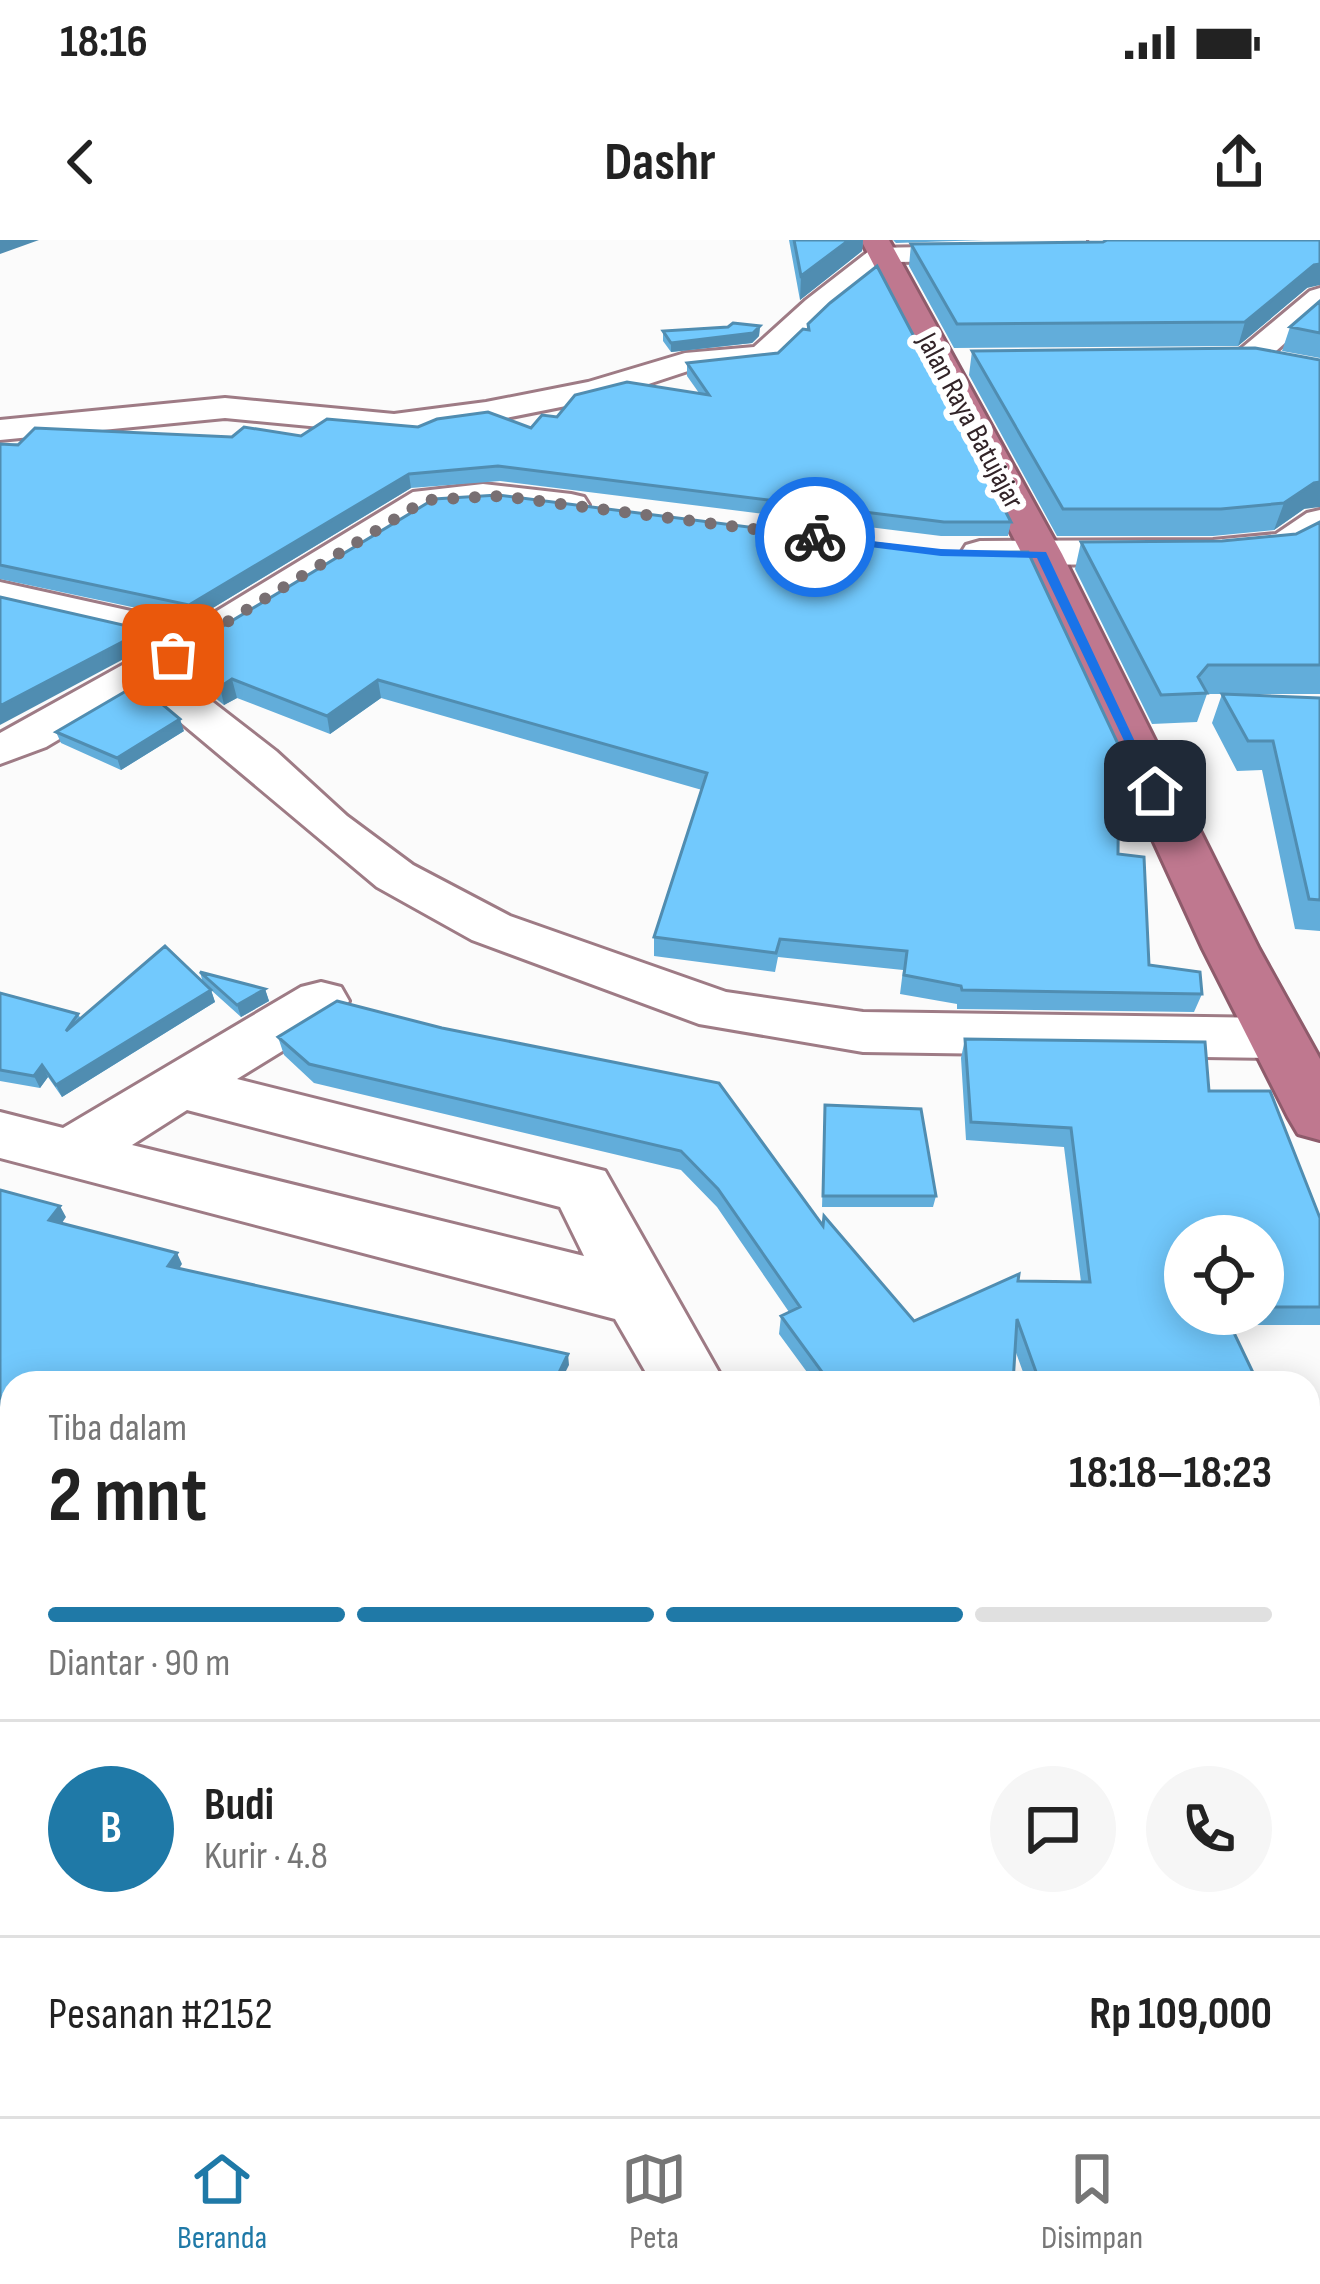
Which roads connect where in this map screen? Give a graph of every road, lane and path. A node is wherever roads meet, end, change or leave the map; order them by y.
1 (1102, 240) edge
2 (879, 247) edge
3 (1320, 297) edge
4 (937, 362) junction
5 (985, 362) edge
6 (1290, 363) edge
7 (0, 430) edge
8 (616, 511) edge
9 (1320, 521) edge
10 (941, 553) edge
11 (1042, 554) junction
12 (0, 593) edge
13 (201, 639) junction
14 (145, 671) junction
15 (0, 750) edge
16 (321, 1001) dead end
17 (1278, 1038) junction
18 (177, 1085) junction
19 (1320, 1118) edge
20 (0, 1135) edge
21 (72, 1153) junction
22 (638, 1297) junction
23 (683, 1371) edge

1 - 2 street
2 - 4 highway, Jalan Raya Batujajar
2 - 7 street
3 - 6 street
4 - 5 street
4 - 11 highway, Jalan Raya Batujajar
8 - 13 street
9 - 11 street
10 - 11 street
11 - 17 highway, Jalan Raya Batujajar
12 - 13 street
13 - 14 street
14 - 15 street
14 - 17 street
16 - 18 street
17 - 19 highway, Jalan Raya Batujajar
18 - 21 street
18 - 22 street
20 - 21 street
21 - 22 street
22 - 23 street

